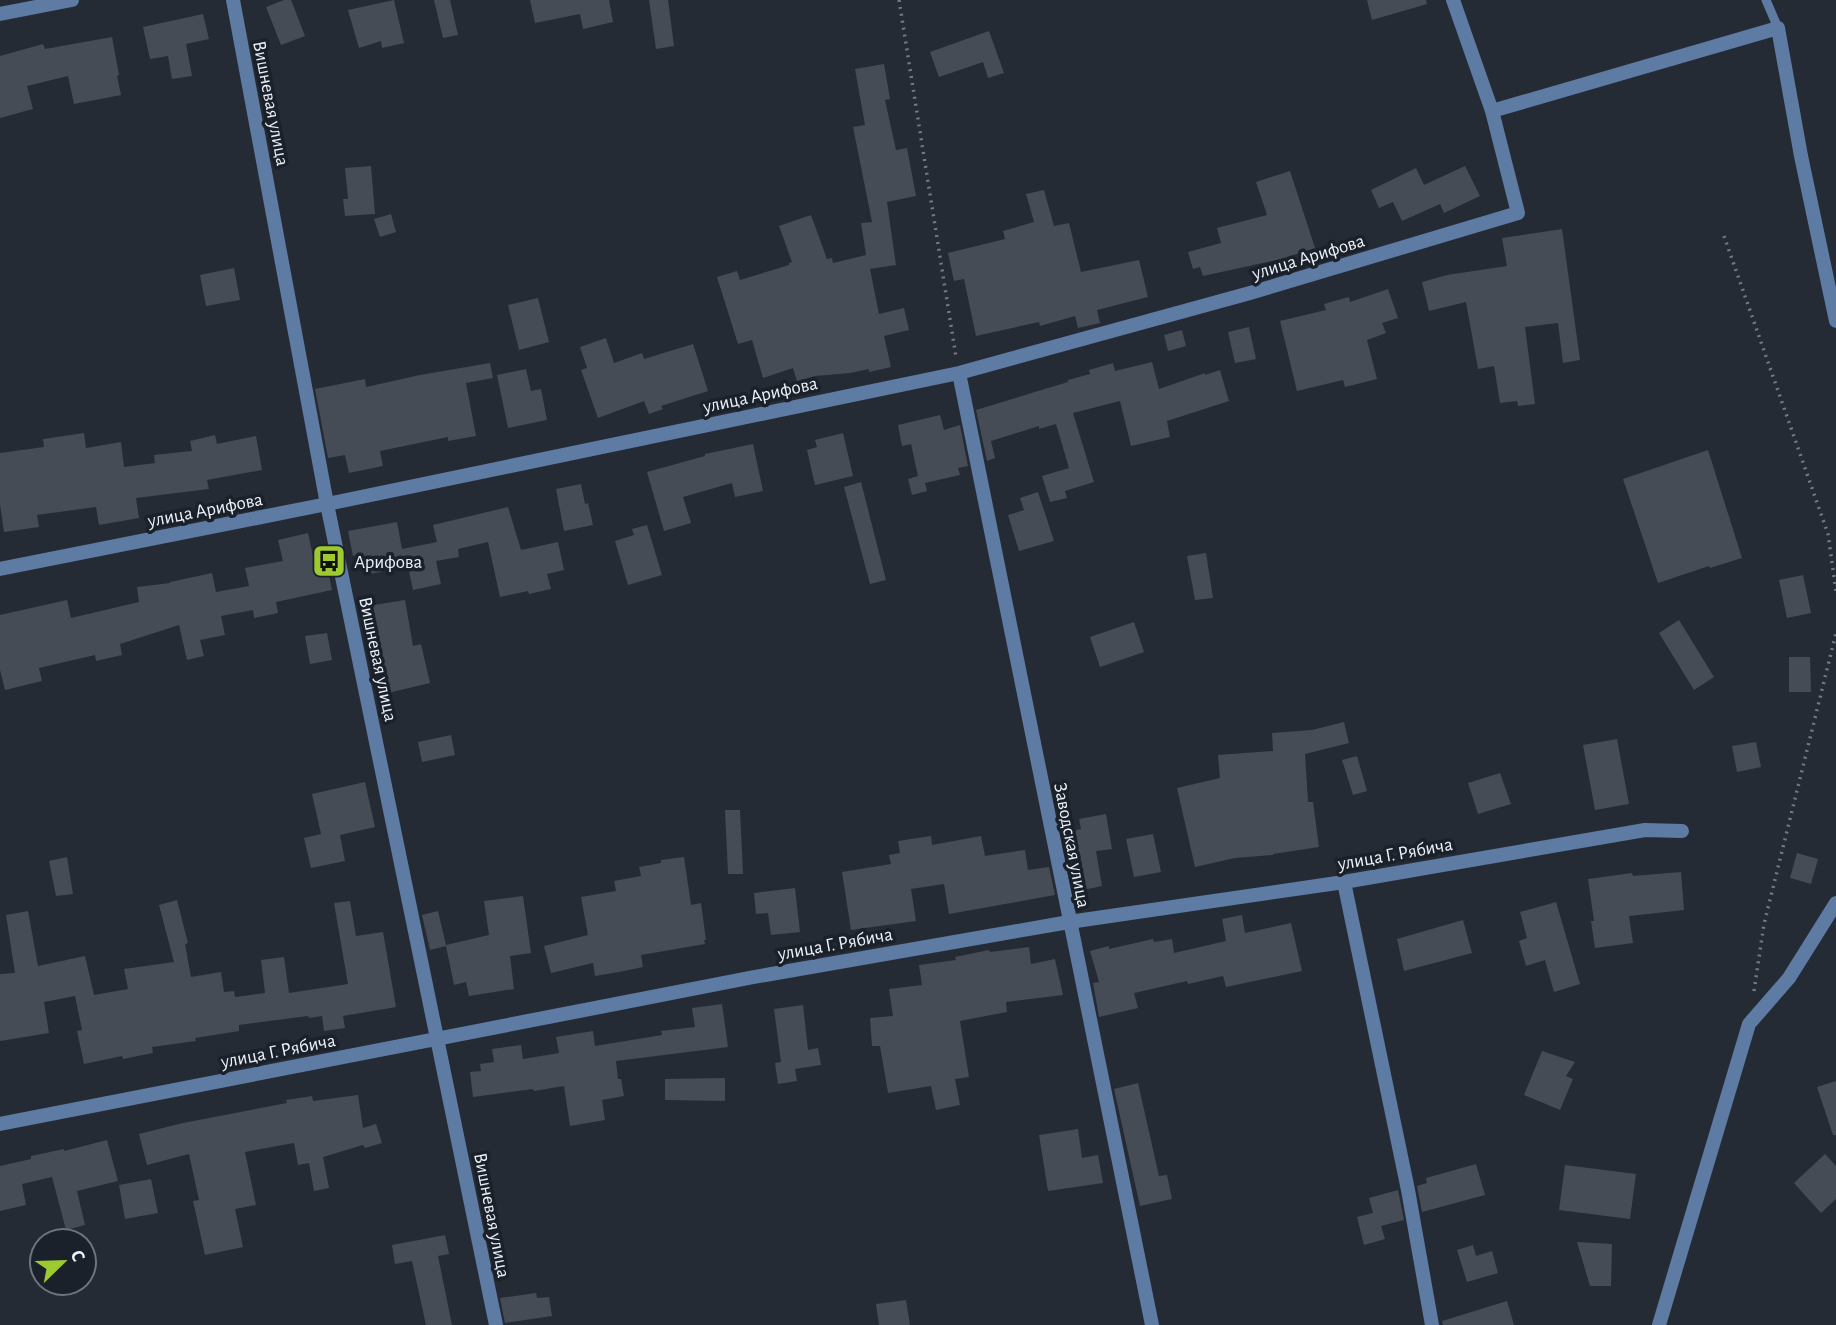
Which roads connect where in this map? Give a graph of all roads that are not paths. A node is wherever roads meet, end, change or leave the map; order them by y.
1 (72, 0) edge
2 (233, 0) edge
3 (1453, 0) edge
4 (1766, 0) edge
5 (0, 14) edge
6 (1778, 28) junction
7 (1492, 111) junction
8 (1836, 321) edge
9 (959, 373) junction
10 (327, 504) junction
11 (0, 569) edge
12 (1682, 831) dead end
13 (1344, 882) junction
14 (1836, 903) edge
15 (1069, 922) junction
16 (438, 1039) junction
17 (0, 1124) edge
18 (496, 1325) edge
19 (1152, 1325) edge
20 (1432, 1325) edge
21 (1658, 1325) edge

1 - 5 street
2 - 10 street, Вишневая улица
3 - 7 street
4 - 6 lane
6 - 7 street
6 - 8 street
7 - 9 street, улица Арифова
9 - 10 street, улица Арифова
9 - 15 street, Заводская улица
10 - 11 street, улица Арифова
10 - 16 street, Вишневая улица
12 - 13 street, улица Г. Рябича
13 - 15 street, улица Г. Рябича
13 - 20 street
14 - 21 street
15 - 16 street, улица Г. Рябича
15 - 19 street, Заводская улица
16 - 17 street, улица Г. Рябича
16 - 18 street, Вишневая улица

